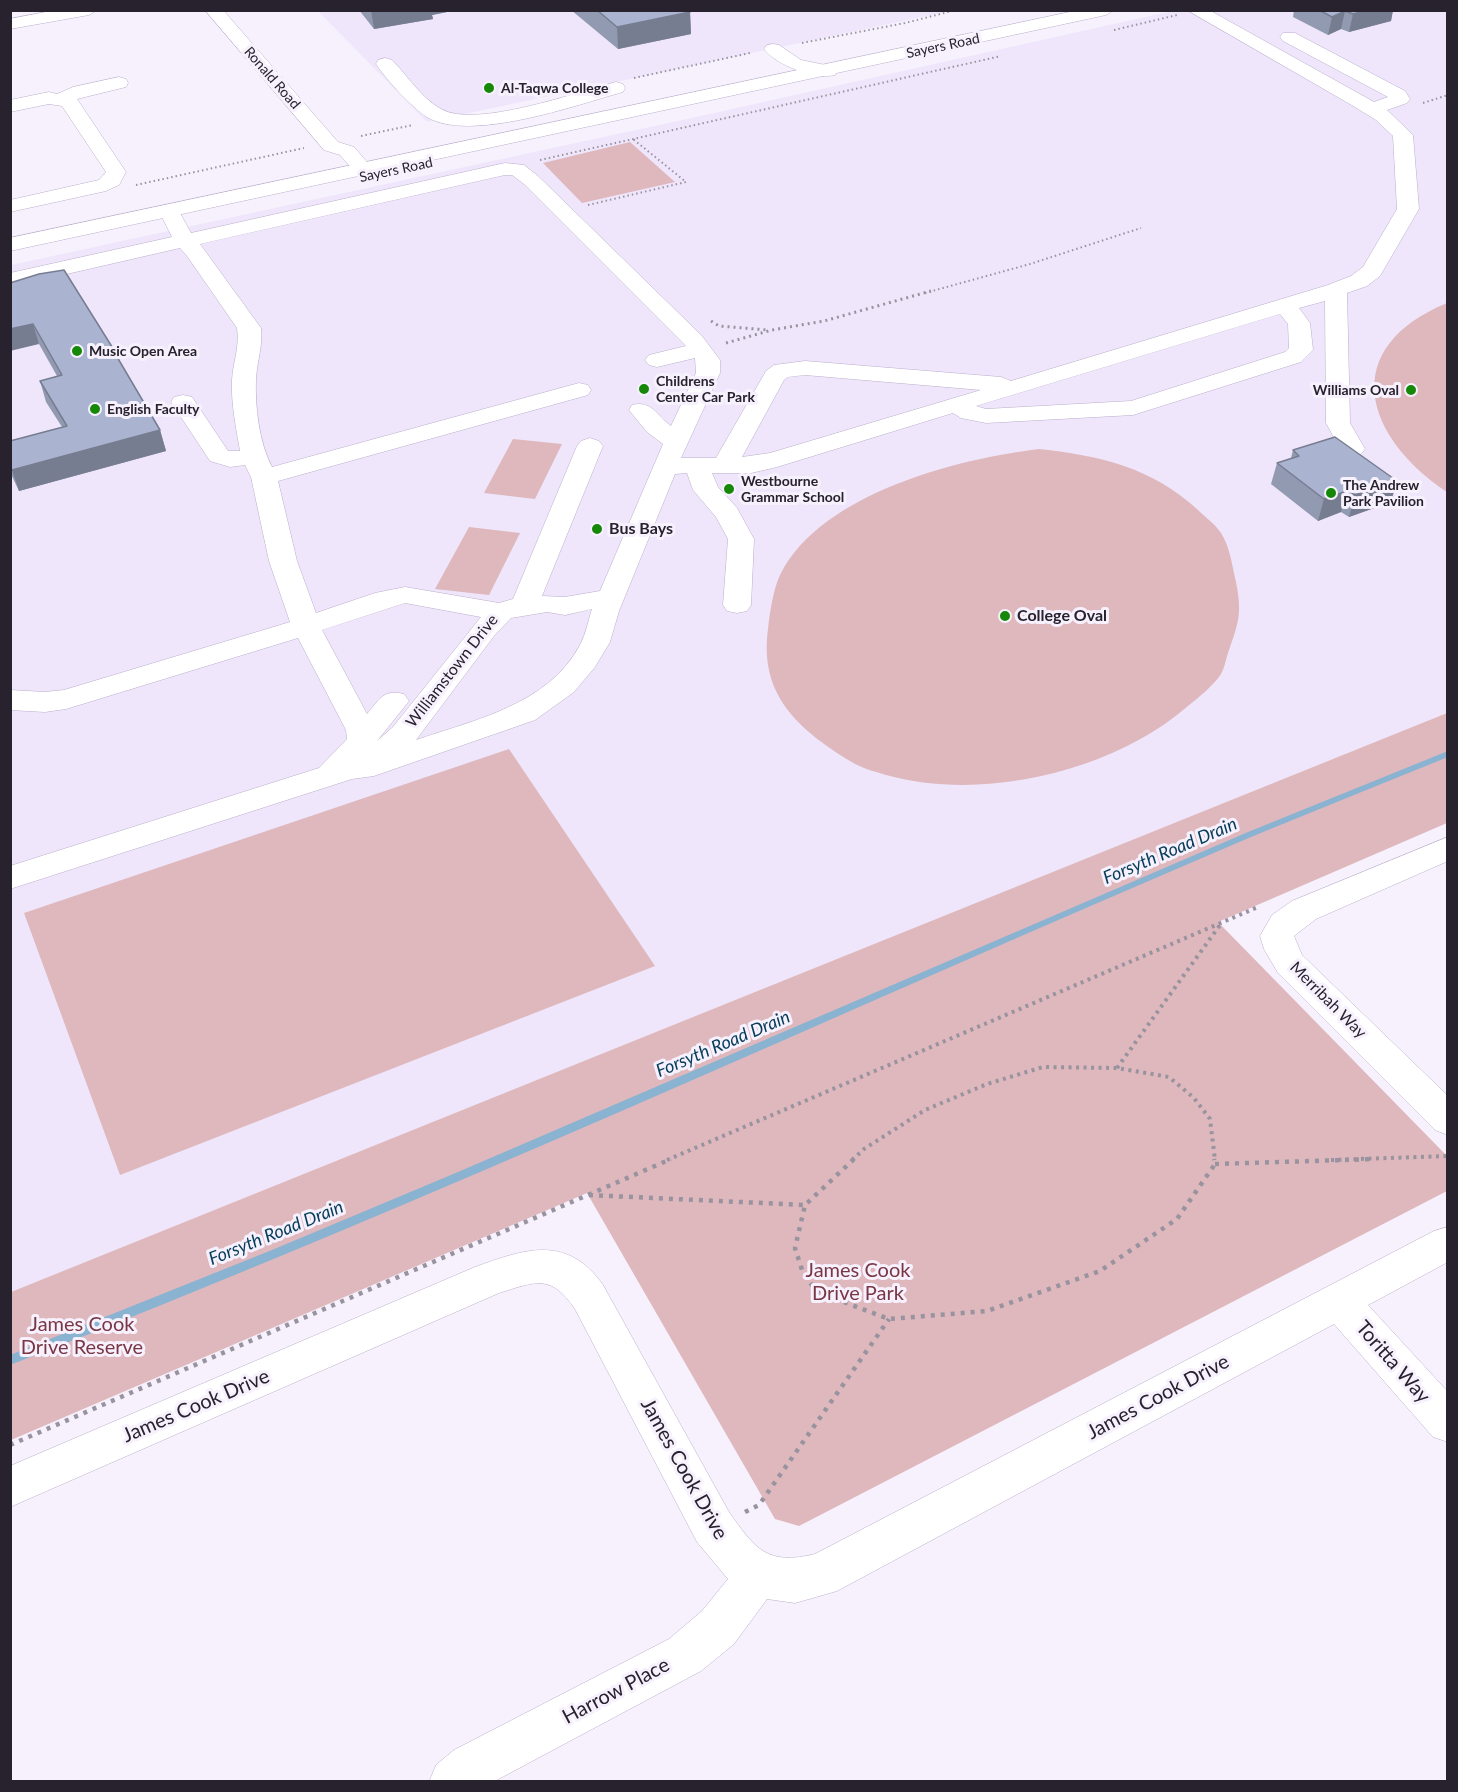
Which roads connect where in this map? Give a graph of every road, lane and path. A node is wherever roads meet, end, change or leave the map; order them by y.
1 (89, 10) edge
2 (213, 10) edge
3 (956, 10) edge
4 (1106, 10) edge
5 (1190, 12) edge
6 (10, 24) edge
7 (1111, 31) dead end
8 (1236, 33) junction
9 (1006, 55) dead end
10 (385, 64) dead end
11 (785, 65) junction
12 (119, 83) dead end
13 (621, 84) joint
14 (1448, 95) edge
15 (62, 99) junction
16 (570, 100) junction
17 (1416, 105) dead end
18 (10, 106) edge
19 (1373, 109) junction
20 (445, 117) junction
21 (599, 122) junction
22 (633, 139) junction
23 (330, 144) junction
24 (517, 169) junction
25 (356, 175) junction
26 (126, 187) dead end
27 (10, 206) edge
28 (594, 213) dead end
29 (173, 217) junction
30 (1142, 228) dead end
31 (184, 240) junction
32 (10, 246) edge
33 (10, 252) edge
34 (10, 280) edge
35 (1336, 290) junction
36 (1286, 306) junction
37 (710, 320) dead end
38 (772, 330) junction
39 (700, 350) junction
40 (657, 360) dead end
41 (1021, 385) junction
42 (579, 390) dead end
43 (183, 402) dead end
44 (956, 405) junction
45 (641, 410) dead end
46 (590, 446) dead end
47 (1352, 449) edge
48 (671, 454) junction
49 (696, 465) junction
50 (725, 465) junction
51 (259, 467) junction
52 (737, 605) dead end
53 (512, 609) junction
54 (606, 610) junction
55 (306, 626) junction
56 (10, 700) edge
57 (394, 700) dead end
58 (362, 736) junction
59 (336, 774) junction
60 (1448, 848) edge
61 (10, 878) edge
62 (1267, 904) dead end
63 (1221, 923) junction
64 (1117, 1068) junction
65 (1448, 1120) edge
66 (1448, 1156) edge
67 (1215, 1164) junction
68 (585, 1195) junction
69 (805, 1205) junction
70 (1448, 1243) edge
71 (1339, 1301) junction
72 (889, 1319) junction
73 (1448, 1423) edge
74 (10, 1445) edge
75 (10, 1487) edge
76 (713, 1527) junction
77 (757, 1574) junction
78 (453, 1782) edge

1 - 6 street
2 - 23 street, Ronald Road
3 - 11 path
4 - 11 street, Sayers Road
5 - 7 path
5 - 8 street
8 - 19 street
8 - 19 street
9 - 22 path
10 - 20 street
11 - 13 path
11 - 21 street, Sayers Road
12 - 15 street
13 - 16 street
14 - 17 path
15 - 18 street
15 - 27 street
16 - 20 street
16 - 21 street
19 - 35 street
20 - 23 path
21 - 25 street, Sayers Road
22 - 24 path
22 - 28 path
23 - 25 street, Ronald Road
23 - 26 path
24 - 31 street
24 - 39 street
25 - 29 street, Sayers Road
25 - 32 street, Sayers Road
29 - 31 street
29 - 32 street
29 - 33 street, Sayers Road
30 - 38 path
31 - 34 street
31 - 51 street
35 - 36 street
35 - 47 street
36 - 41 street
36 - 44 street
37 - 38 path
38 - 39 path
39 - 40 street
39 - 48 street
41 - 44 street
41 - 50 street
42 - 51 street
43 - 51 street
44 - 50 street
45 - 48 street
46 - 53 street
48 - 49 street
48 - 54 street
49 - 50 street
49 - 52 street
51 - 55 street
53 - 54 street
53 - 55 street, Williamstown Drive
53 - 59 street, Williamstown Drive
54 - 59 street
55 - 56 street, Williamstown Drive
55 - 58 street
57 - 58 street
58 - 59 street
59 - 61 street, Williamstown Drive
60 - 65 street, Merribah Way
62 - 63 path
63 - 64 path
63 - 68 path
64 - 67 path
64 - 69 path
66 - 67 path
67 - 72 path
68 - 69 path
68 - 74 path
69 - 72 path
70 - 71 street, James Cook Drive
71 - 73 street, Toritta Way
71 - 77 street, James Cook Drive
72 - 76 path
75 - 76 street, James Cook Drive
76 - 77 street, James Cook Drive
77 - 78 street, Harrow Place

